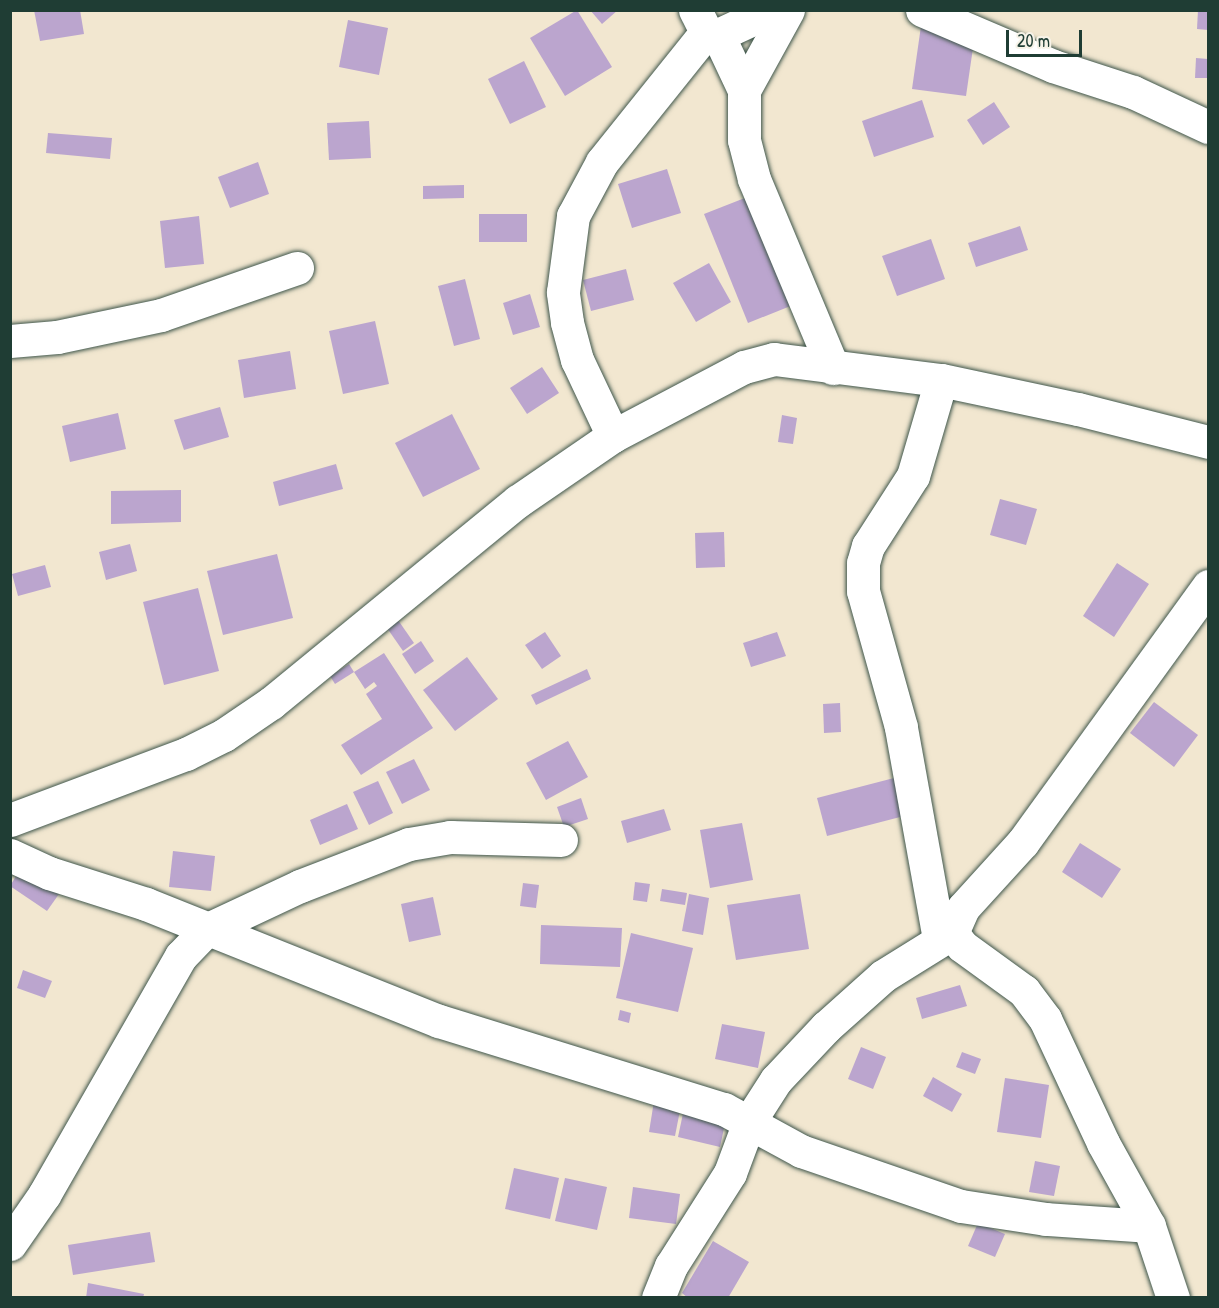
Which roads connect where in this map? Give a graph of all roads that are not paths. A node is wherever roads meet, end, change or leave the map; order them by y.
1 (772, 10) edge
2 (788, 10) edge
3 (922, 10) edge
4 (706, 26) edge
5 (744, 90) junction
6 (1209, 127) edge
7 (297, 268) dead end
8 (10, 340) edge
9 (833, 368) junction
10 (941, 380) junction
11 (614, 436) junction
12 (1209, 442) edge
13 (1209, 586) edge
14 (10, 820) edge
15 (561, 840) dead end
16 (10, 855) edge
17 (206, 930) junction
18 (946, 936) junction
19 (749, 1122) junction
20 (1149, 1226) junction
21 (10, 1244) edge
22 (658, 1298) edge
23 (1173, 1298) edge

1 - 4 street
2 - 5 street
3 - 6 street
4 - 5 street
4 - 11 street
5 - 9 street
7 - 8 street
9 - 10 street
9 - 11 street
10 - 12 street
10 - 18 street
11 - 14 street
13 - 18 street
15 - 17 street
16 - 17 street
17 - 19 street
17 - 21 street
18 - 19 street
18 - 20 street
19 - 20 street
19 - 22 street
20 - 23 street

